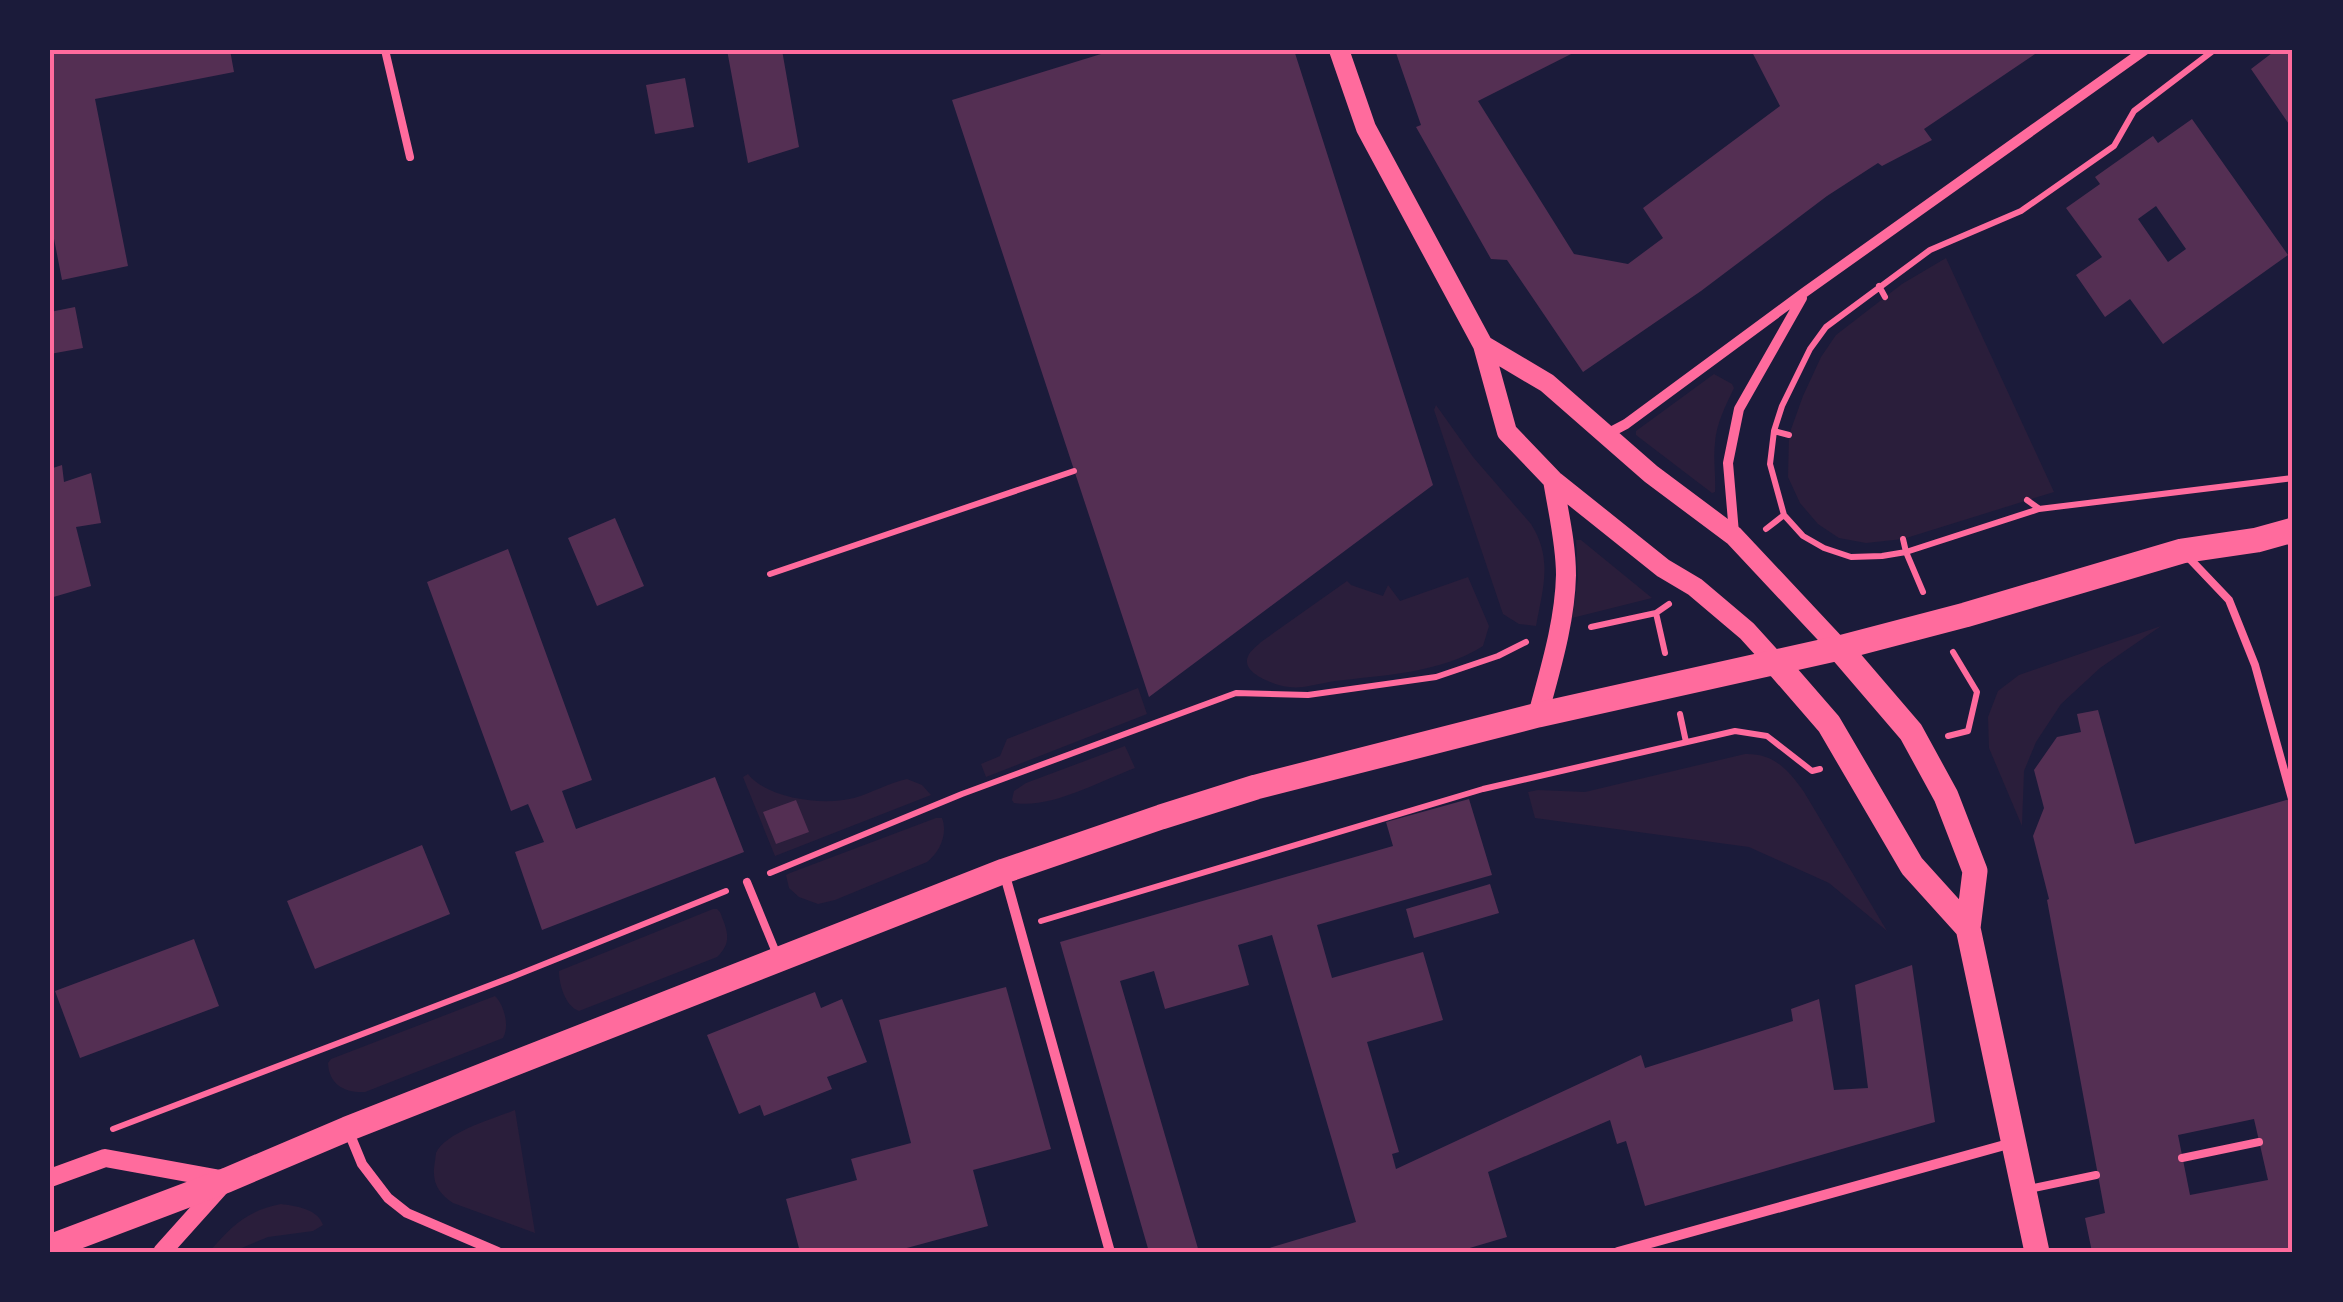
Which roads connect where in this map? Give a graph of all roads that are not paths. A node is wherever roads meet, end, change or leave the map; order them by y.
1 (386, 50) edge
2 (1338, 50) edge
3 (2145, 50) edge
4 (410, 157) dead end
5 (1805, 292) junction
6 (1483, 345) junction
7 (1606, 435) junction
8 (1554, 480) junction
9 (2293, 530) edge
10 (1734, 536) junction
11 (2182, 551) junction
12 (1839, 648) junction
13 (1776, 663) junction
14 (1538, 716) junction
15 (2292, 798) edge
16 (1004, 871) junction
17 (747, 882) road end
18 (1968, 928) junction
19 (779, 960) junction
20 (347, 1129) junction
21 (2015, 1142) junction
22 (2258, 1142) dead end
23 (2182, 1158) dead end
24 (2096, 1175) dead end
25 (50, 1178) edge
26 (227, 1180) junction
27 (2024, 1190) junction
28 (50, 1247) edge
29 (162, 1252) edge
30 (498, 1252) edge
31 (1110, 1252) edge
32 (1618, 1252) edge
33 (2037, 1252) edge

1 - 4 lane
2 - 6 main road
3 - 5 street
5 - 7 street
5 - 10 street
6 - 7 main road
6 - 8 main road
7 - 10 main road
8 - 13 main road
8 - 14 main road
9 - 11 main road
10 - 12 main road
11 - 12 main road
11 - 15 lane
12 - 13 main road
12 - 18 main road
13 - 14 main road
13 - 18 main road
14 - 16 main road
16 - 19 main road
16 - 31 street
17 - 19 lane
18 - 21 main road
19 - 20 main road
20 - 26 main road
20 - 30 street
21 - 27 main road
21 - 32 street
22 - 23 lane
24 - 27 lane
25 - 26 street
26 - 28 main road
26 - 29 street
27 - 33 main road

